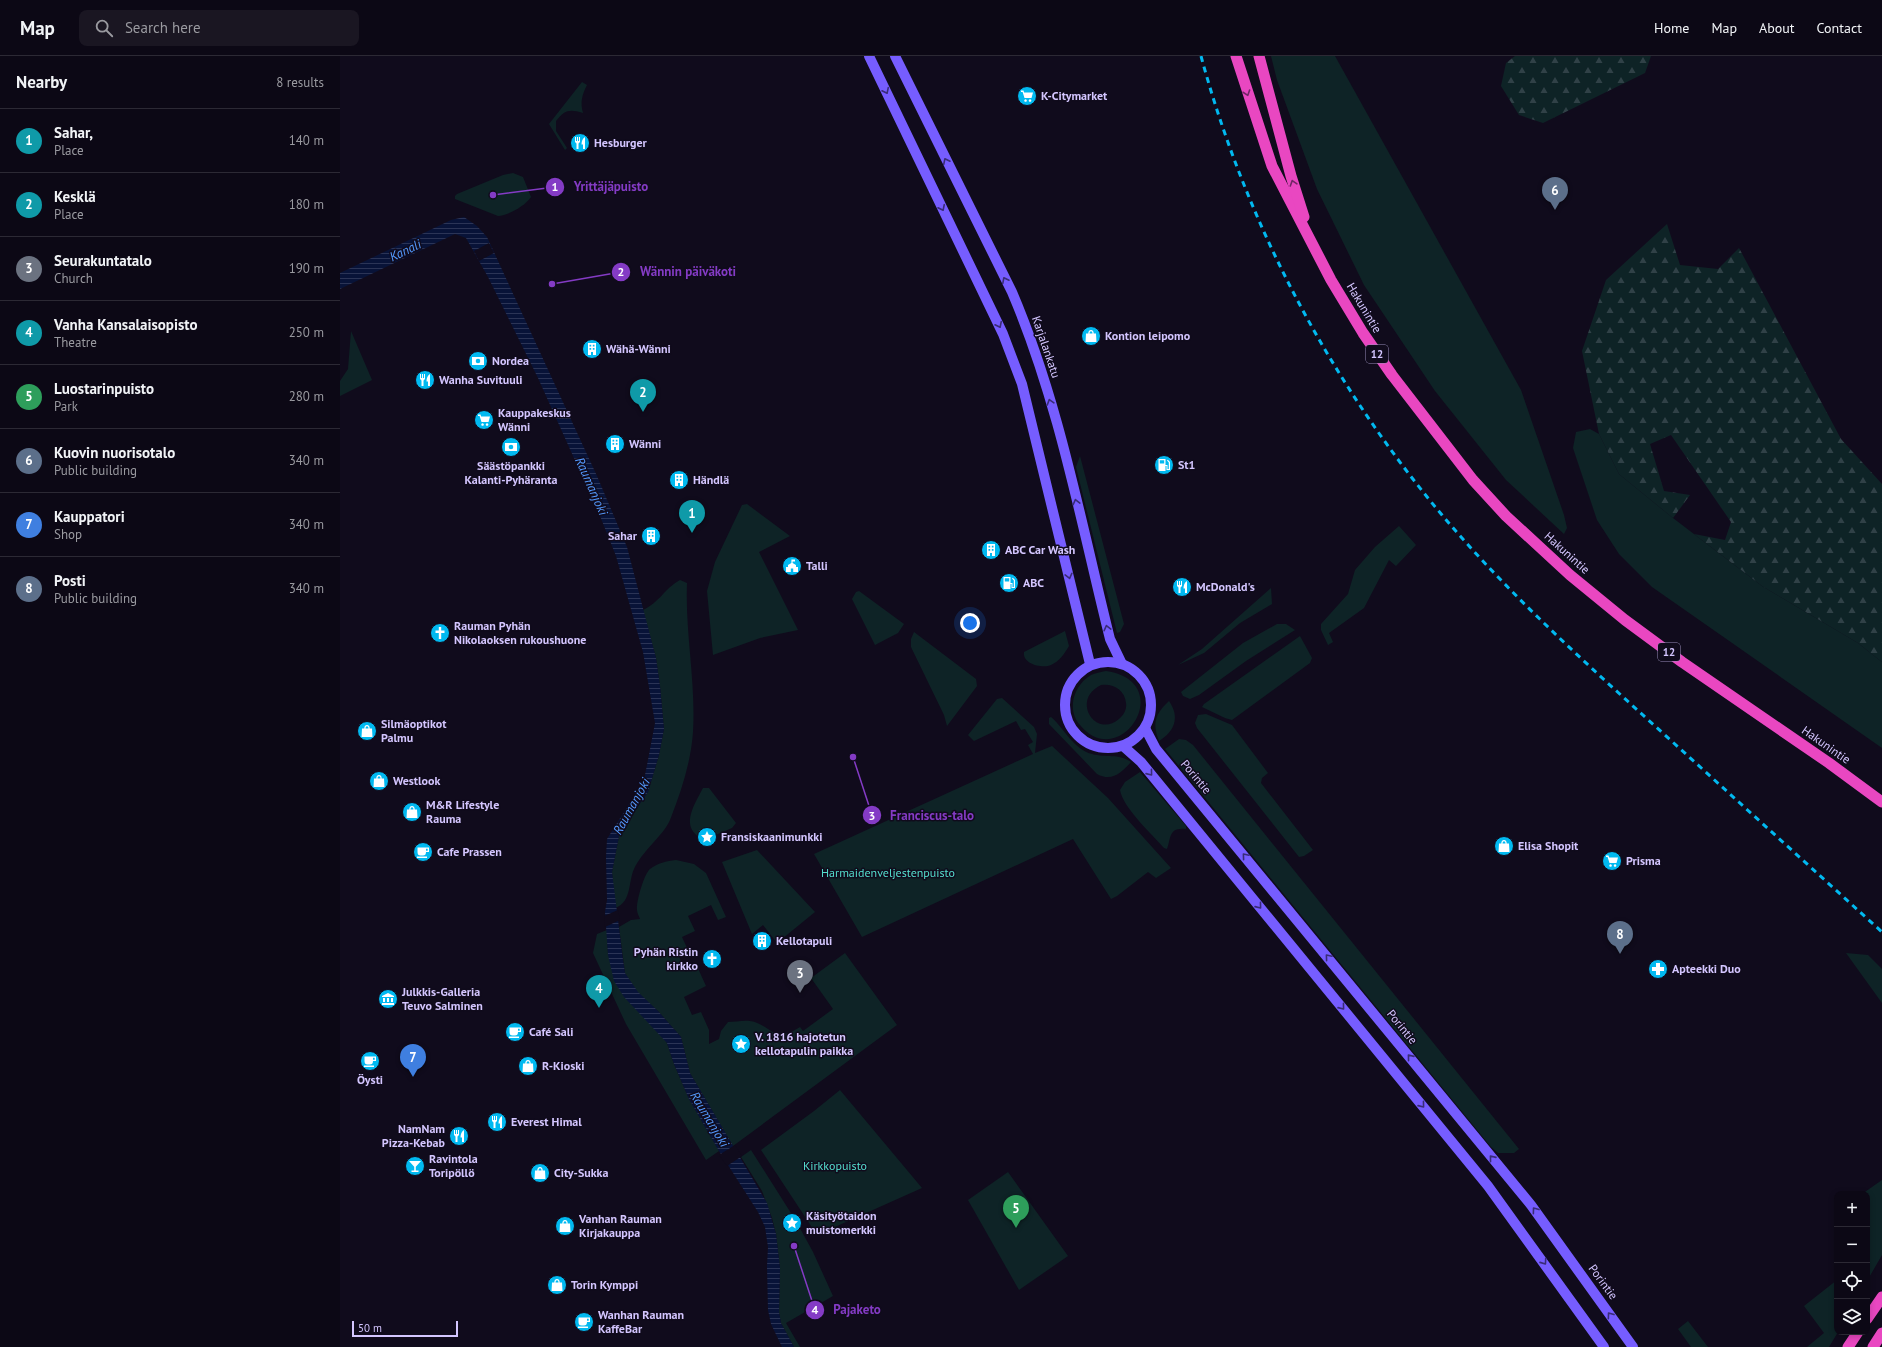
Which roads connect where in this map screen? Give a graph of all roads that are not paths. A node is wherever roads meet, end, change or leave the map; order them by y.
1 (869, 56) edge
2 (895, 56) edge
3 (1236, 56) edge
4 (1258, 56) edge
5 (1313, 246) junction
6 (1090, 664) junction
7 (1122, 664) junction
8 (1145, 728) junction
9 (1123, 746) junction
10 (1882, 802) edge
11 (1882, 1297) edge
12 (1870, 1315) edge
13 (1882, 1333) edge
14 (1856, 1335) edge
15 (1604, 1347) edge
16 (1633, 1347) edge
17 (1848, 1347) edge
18 (1872, 1347) edge

1 -> 6 main road
7 -> 2 main road, Karjalankatu
3 -> 5 highway, Hakunintie / 12
5 -> 4 highway, Hakunintie / 12
5 - 10 highway, Hakunintie / 12
6 - 7 main road
6 - 9 main road
7 - 8 main road
8 - 9 main road
16 -> 8 main road, Porintie
9 -> 15 main road
11 - 12 highway
13 - 18 highway
14 - 17 highway

